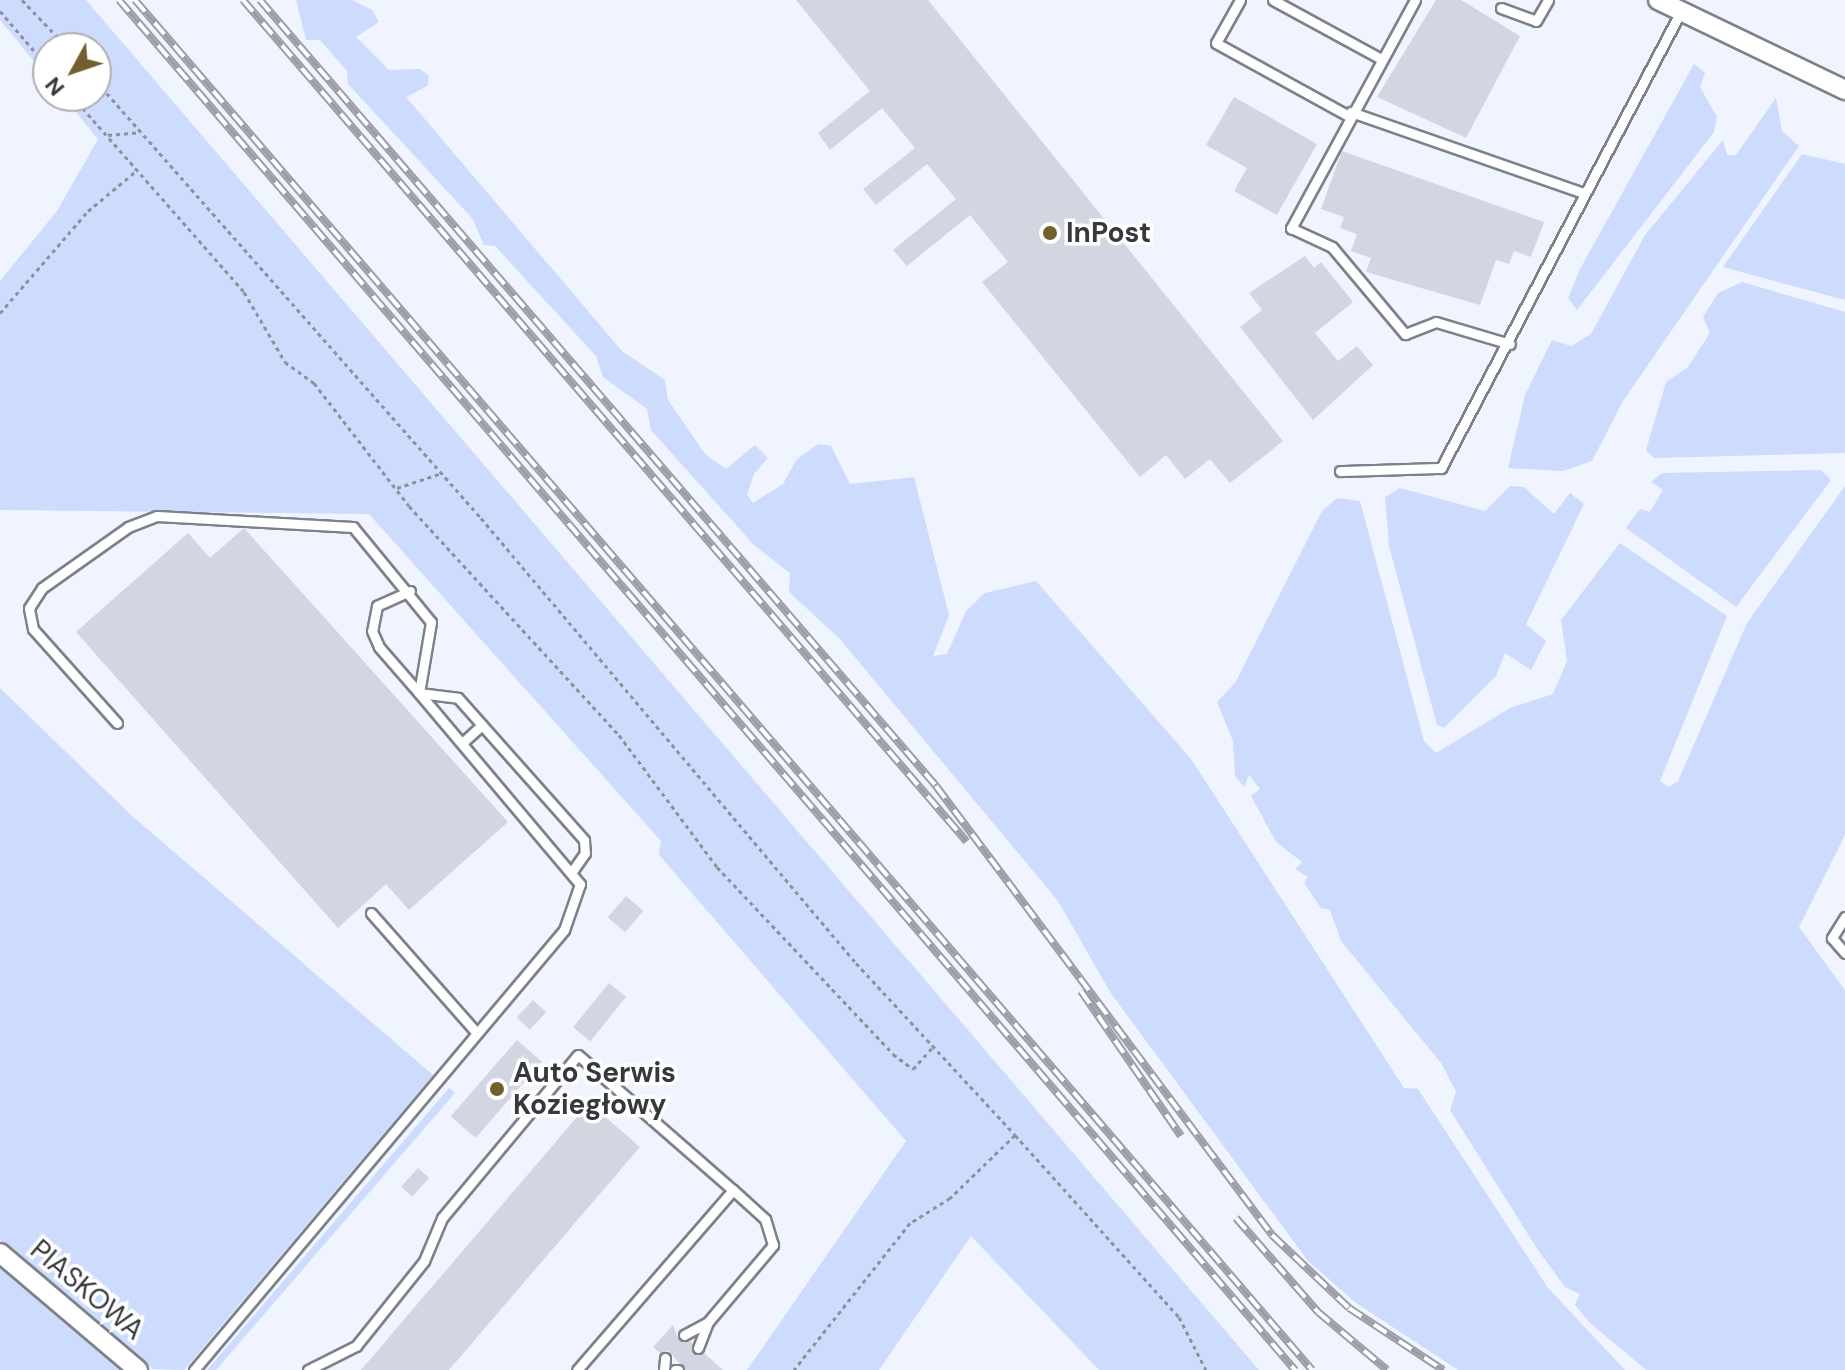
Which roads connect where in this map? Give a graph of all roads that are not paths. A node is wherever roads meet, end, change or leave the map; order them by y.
1 (1240, 0) edge
2 (1273, 0) edge
3 (1415, 0) edge
4 (1548, 0) edge
5 (1658, 0) edge
6 (1501, 8) dead end
7 (1681, 11) junction
8 (1381, 59) junction
9 (1845, 90) edge
10 (1350, 114) junction
11 (1584, 193) junction
12 (1510, 344) junction
13 (1340, 471) dead end
14 (410, 591) junction
15 (419, 693) junction
16 (117, 723) dead end
17 (482, 725) junction
18 (462, 743) junction
19 (573, 870) junction
20 (371, 913) dead end
21 (1845, 917) edge
22 (1845, 953) edge
23 (476, 1032) junction
24 (733, 1190) junction
25 (0, 1253) edge
26 (708, 1322) junction
27 (684, 1335) dead end
28 (698, 1348) dead end
29 (665, 1358) dead end
30 (138, 1370) edge
31 (194, 1370) edge
32 (308, 1370) edge
33 (577, 1370) edge
34 (664, 1370) edge

1 - 10 lane
2 - 8 lane
3 - 8 lane
4 - 6 lane
5 - 7 street
7 - 9 street
7 - 11 lane
8 - 10 lane
10 - 11 lane
10 - 12 lane
11 - 12 lane
12 - 13 lane
14 - 15 lane
14 - 15 lane
14 - 16 lane
15 - 17 lane
15 - 18 lane
17 - 18 lane
17 - 19 lane
18 - 19 lane
19 - 23 lane
20 - 23 lane
21 - 22 lane
23 - 31 lane
24 - 26 lane
24 - 32 lane
24 - 33 lane
25 - 30 street, PIASKOWA
26 - 27 lane
26 - 28 lane
29 - 34 lane

